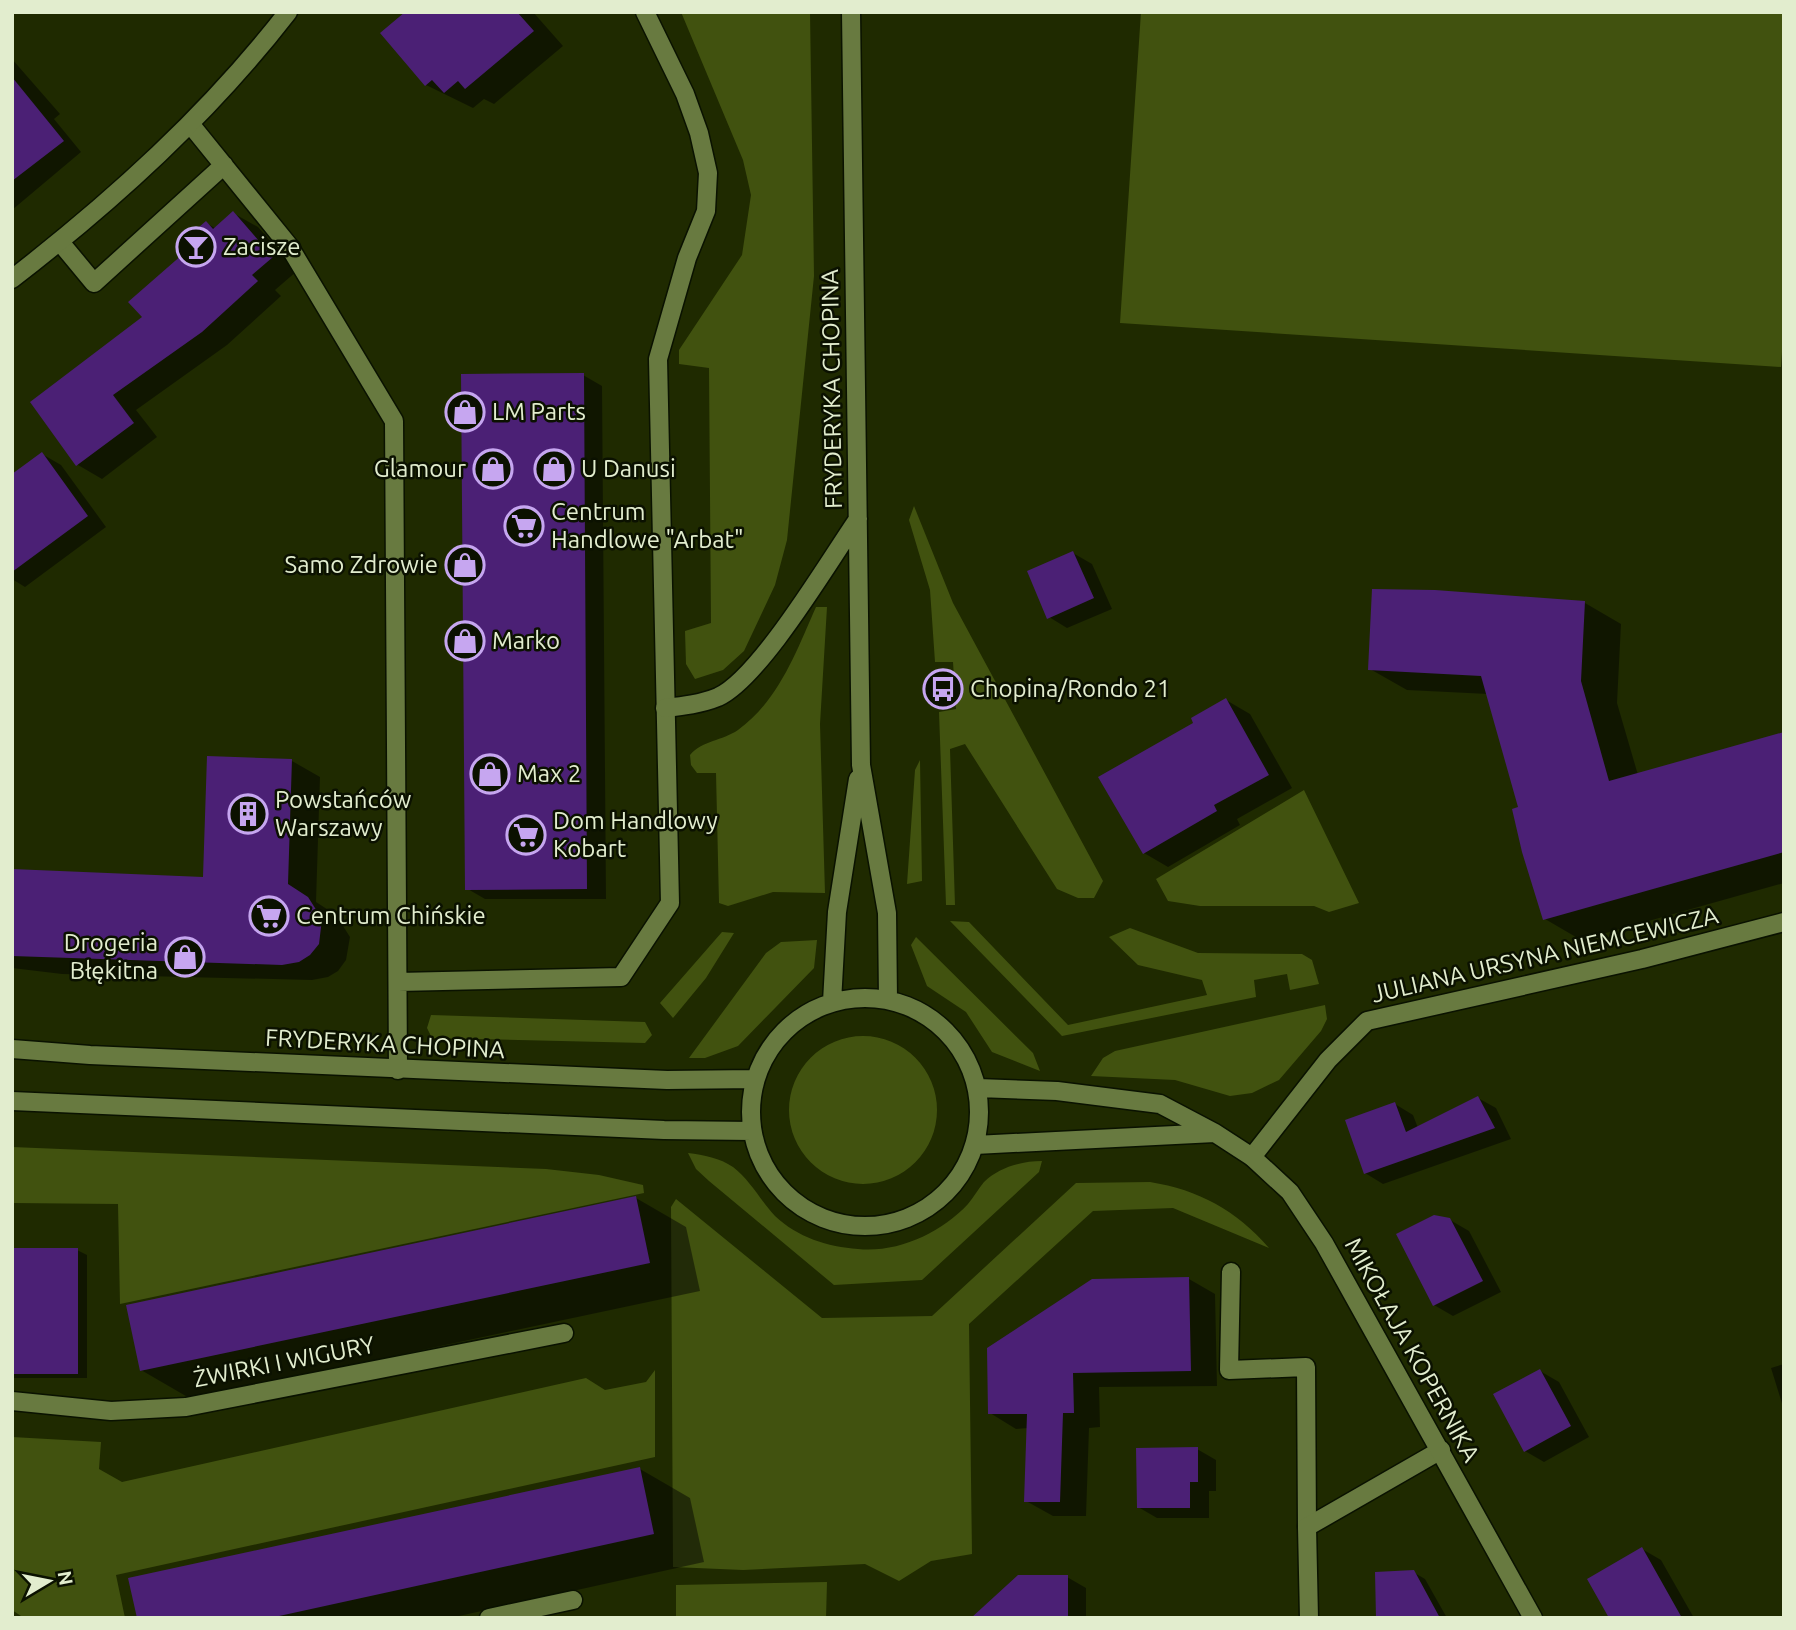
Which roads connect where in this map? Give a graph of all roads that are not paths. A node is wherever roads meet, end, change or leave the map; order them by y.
1 (288, 12) edge
2 (645, 12) edge
3 (851, 12) edge
4 (191, 125) junction
5 (223, 165) junction
6 (60, 242) junction
7 (12, 279) edge
8 (858, 519) junction
9 (665, 708) junction
10 (861, 765) junction
11 (1784, 922) edge
12 (398, 982) junction
13 (888, 999) junction
14 (832, 1002) junction
15 (12, 1049) edge
16 (398, 1070) junction
17 (755, 1079) junction
18 (978, 1088) junction
19 (12, 1101) edge
20 (752, 1131) junction
21 (1215, 1133) junction
22 (975, 1145) junction
23 (1252, 1157) junction
24 (1231, 1272) dead end
25 (564, 1333) dead end
26 (12, 1401) edge
27 (1441, 1450) junction
28 (1307, 1527) junction
29 (573, 1600) dead end
30 (489, 1618) edge
31 (1309, 1618) edge
32 (1532, 1618) edge

1 - 4 main road
2 - 9 main road
3 - 8 main road, FRYDERYKA CHOPINA
4 - 5 main road
4 - 6 main road
5 - 6 main road
5 - 12 main road
6 - 7 main road
8 - 9 main road
8 - 10 main road, FRYDERYKA CHOPINA
9 - 12 main road
10 - 13 main road, FRYDERYKA CHOPINA
10 - 14 main road, FRYDERYKA CHOPINA
11 - 23 main road, JULIANA URSYNA NIEMCEWICZA
12 - 16 main road
13 - 14 main road
13 - 18 main road
14 - 17 main road
15 - 16 main road, FRYDERYKA CHOPINA
16 - 17 main road, FRYDERYKA CHOPINA
17 - 20 main road
18 - 21 main road, MIKOŁAJA KOPERNIKA
18 - 22 main road
19 - 20 main road
20 - 22 main road
21 - 22 main road
21 - 23 main road, MIKOŁAJA KOPERNIKA
23 - 27 main road, MIKOŁAJA KOPERNIKA
24 - 28 main road
25 - 26 main road, ŻWIRKI I WIGURY
27 - 28 main road
27 - 32 main road, MIKOŁAJA KOPERNIKA
28 - 31 main road
29 - 30 main road

